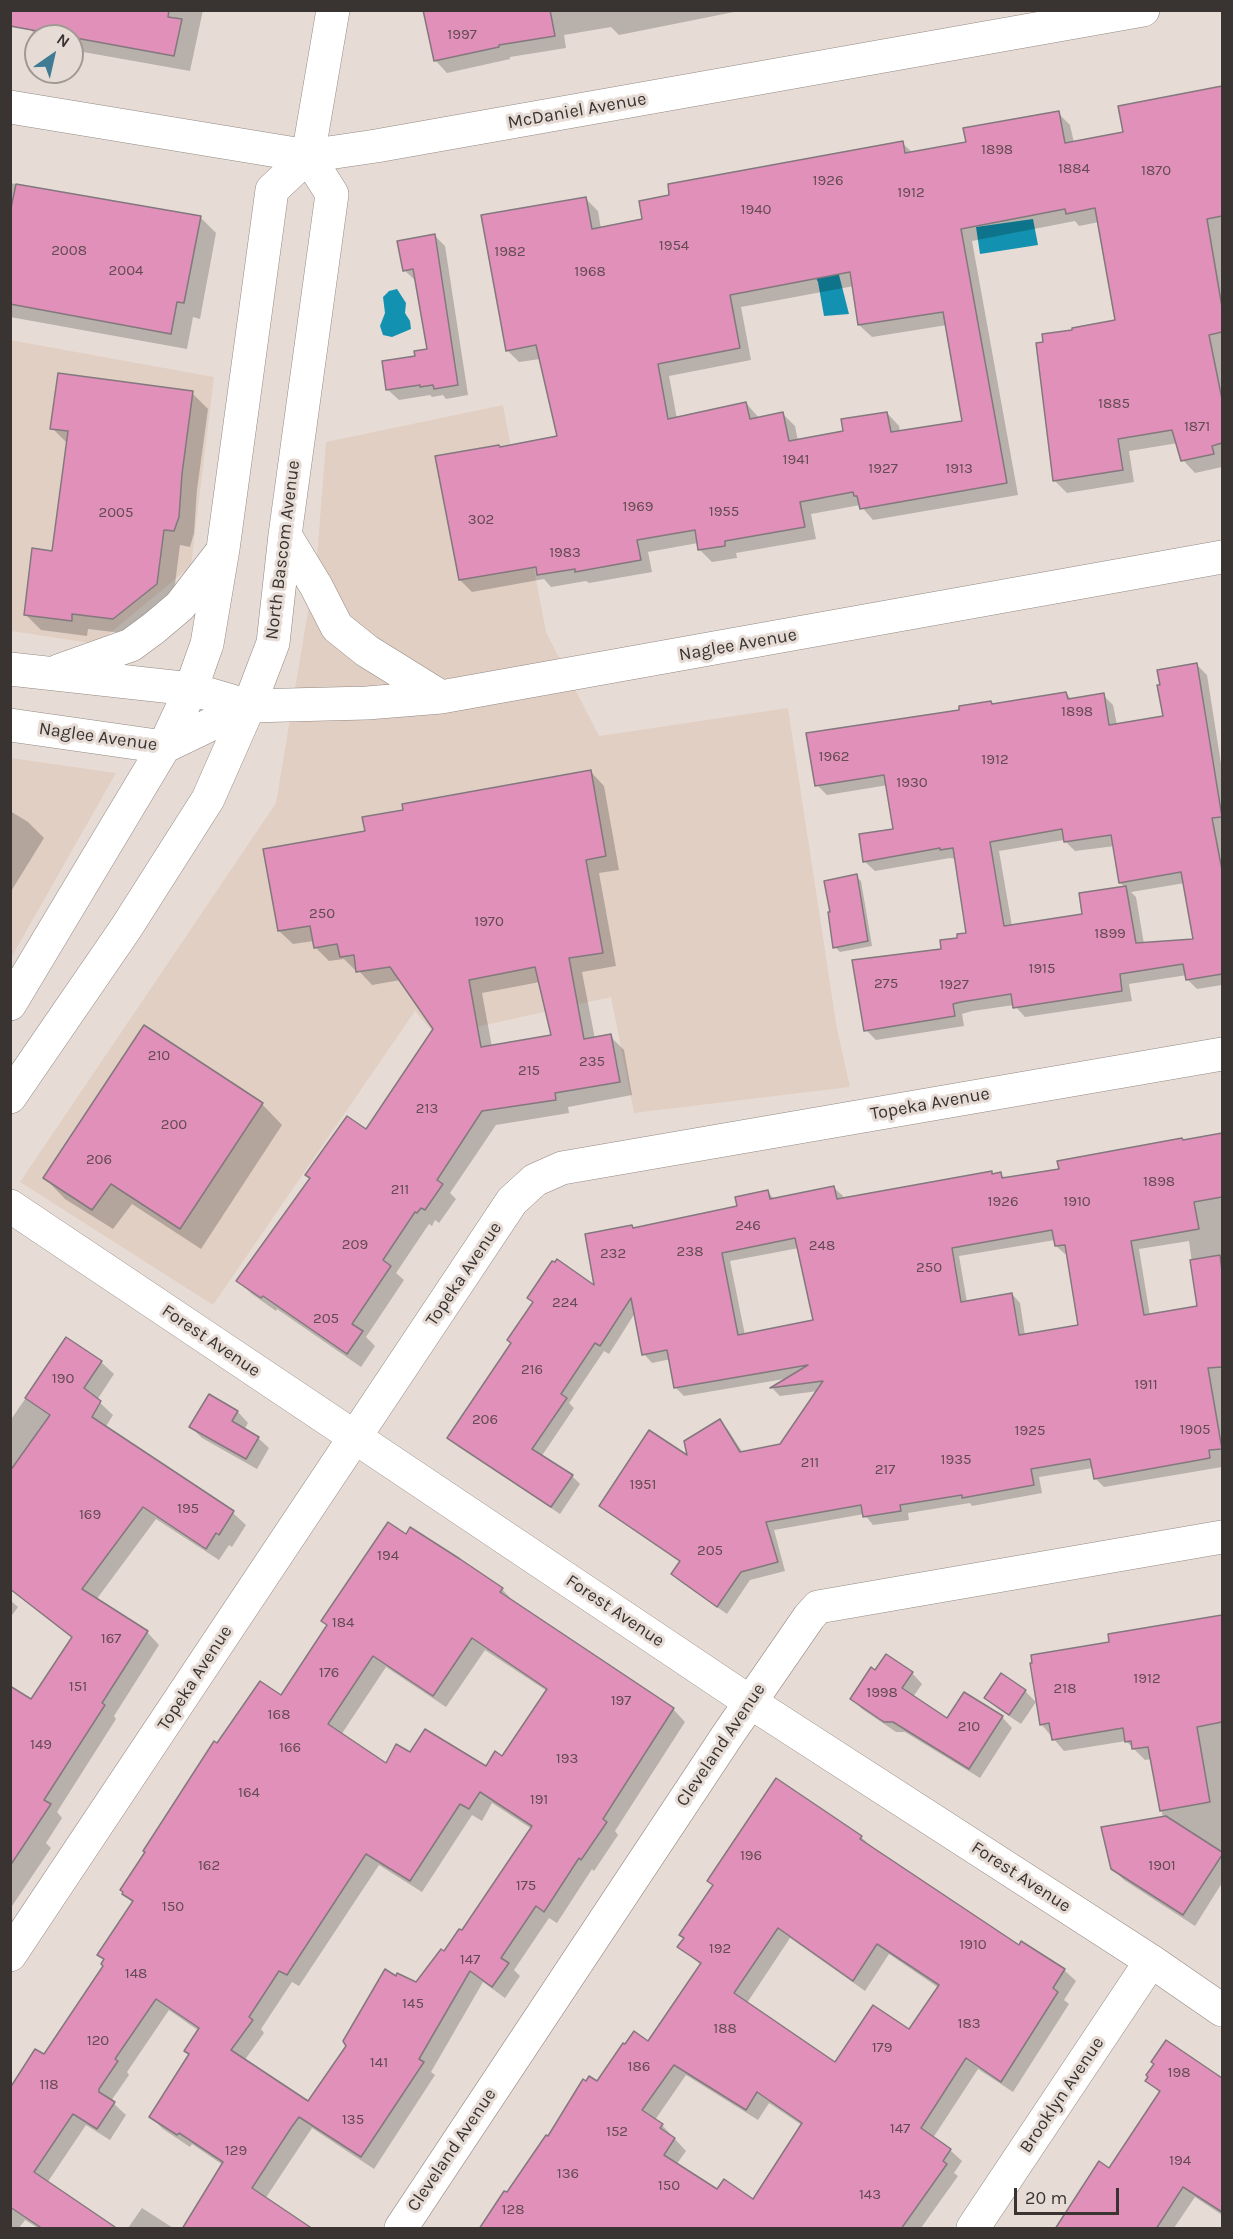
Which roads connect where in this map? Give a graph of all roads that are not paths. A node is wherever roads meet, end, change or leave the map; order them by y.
1 (333, 10) edge
2 (1143, 10) edge
3 (10, 106) edge
4 (309, 156) junction
5 (285, 535) junction
6 (223, 549) junction
7 (1222, 557) edge
8 (10, 669) edge
9 (51, 674) junction
10 (191, 689) junction
11 (441, 697) junction
12 (249, 706) junction
13 (10, 725) edge
14 (164, 747) junction
15 (10, 1004) edge
16 (1222, 1054) edge
17 (10, 1097) edge
18 (10, 1206) edge
19 (354, 1436) junction
20 (1222, 1537) edge
21 (750, 1702) junction
22 (10, 1955) edge
23 (1151, 1961) junction
24 (1222, 2010) edge
25 (401, 2229) edge
26 (973, 2229) edge

1 - 4 street
2 - 4 street, McDaniel Avenue
3 - 4 street, McDaniel Avenue
4 - 5 street, North Bascom Avenue
4 - 6 street
5 - 11 street
5 - 12 street, North Bascom Avenue
6 - 9 street
6 - 10 street
7 - 11 street, Naglee Avenue
8 - 9 street, Naglee Avenue
9 - 10 street, Naglee Avenue
10 - 12 street, Naglee Avenue
10 - 14 street
11 - 12 street, Naglee Avenue
12 - 14 street, Naglee Avenue
12 - 17 street, North Bascom Avenue
13 - 14 street, Naglee Avenue
14 - 15 street
16 - 19 street, Topeka Avenue
18 - 19 street, Forest Avenue
19 - 21 street, Forest Avenue
19 - 22 street, Topeka Avenue
20 - 21 street, Cleveland Avenue
21 - 23 street, Forest Avenue
21 - 25 street, Cleveland Avenue
23 - 24 street, Forest Avenue
23 - 26 street, Brooklyn Avenue

